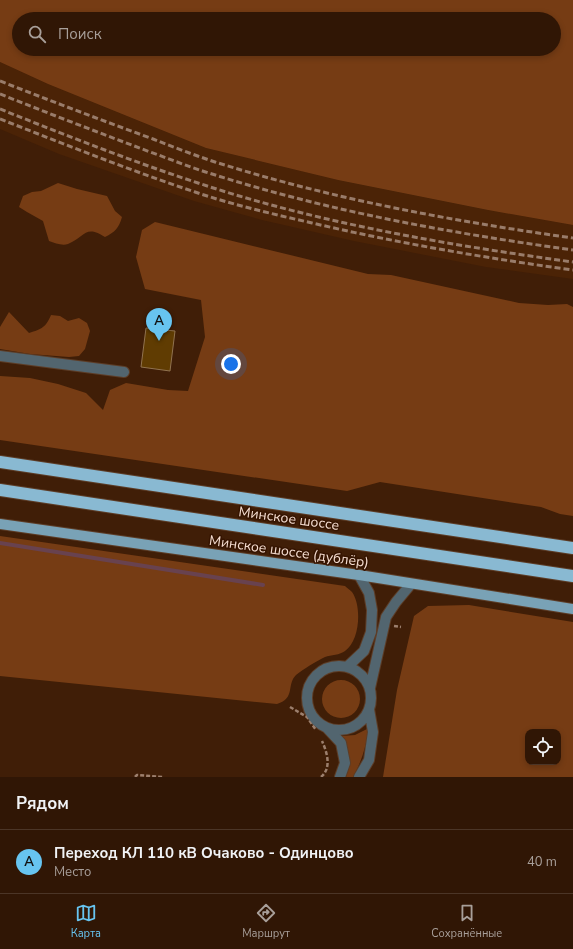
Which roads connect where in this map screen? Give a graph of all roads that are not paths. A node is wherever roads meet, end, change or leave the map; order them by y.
1 (0, 356) edge
2 (124, 372) dead end
3 (0, 462) edge
4 (0, 490) edge
5 (0, 524) edge
6 (573, 548) edge
7 (359, 575) junction
8 (573, 576) edge
9 (410, 584) junction
10 (573, 609) edge
11 (347, 667) junction
12 (370, 688) junction
13 (369, 709) junction
14 (322, 729) junction
15 (340, 777) edge
16 (359, 777) edge

1 - 2 lane
3 - 6 highway, Минское шоссе
4 - 8 highway, Минское шоссе
5 - 7 main road, Минское шоссе (дублёр)
7 - 9 main road, Минское шоссе (дублёр)
7 - 11 lane
9 - 10 main road, Минское шоссе (дублёр)
9 - 12 lane
11 - 12 lane
11 - 14 lane
12 - 13 lane
13 - 14 lane
13 - 16 lane
14 - 15 lane

